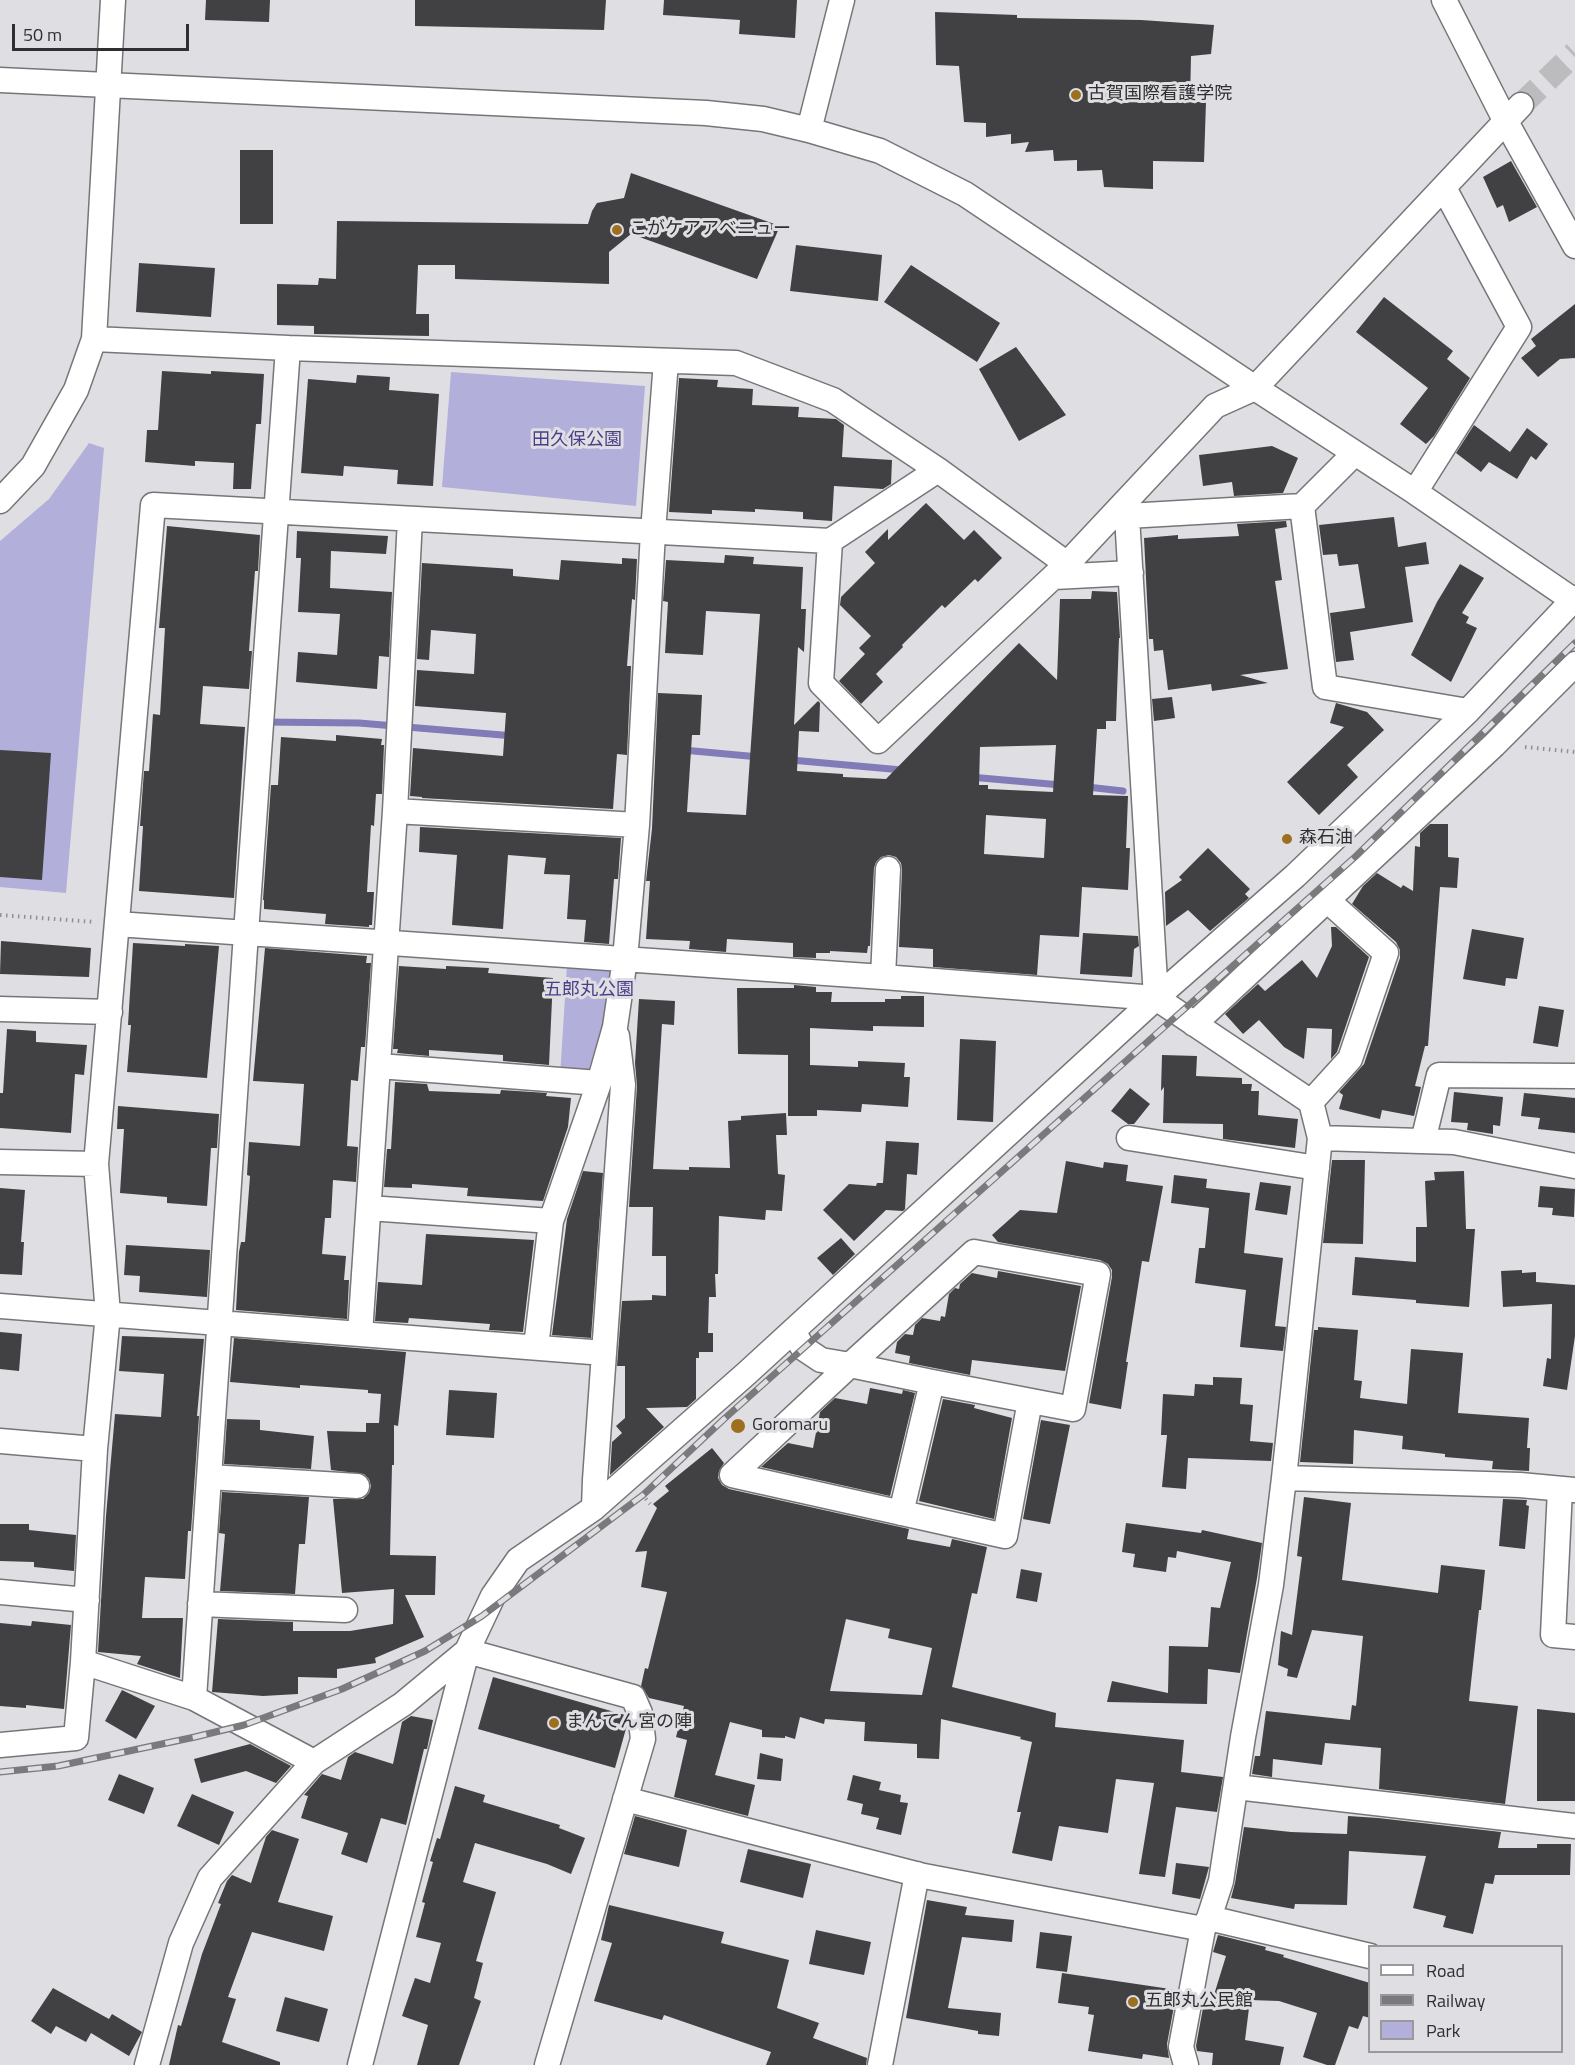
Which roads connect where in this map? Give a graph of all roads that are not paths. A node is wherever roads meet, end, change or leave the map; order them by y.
1 (113, 0) edge
2 (842, 0) edge
3 (1444, 0) edge
4 (0, 80) edge
5 (109, 85) junction
6 (1513, 113) junction
7 (809, 130) junction
8 (1444, 188) junction
9 (1575, 246) edge
10 (94, 339) junction
11 (288, 348) junction
12 (666, 361) junction
13 (1255, 388) junction
14 (1355, 453) junction
15 (938, 470) junction
16 (1414, 492) junction
17 (0, 501) edge
18 (1302, 506) junction
19 (1126, 508) junction
20 (277, 512) junction
21 (410, 519) junction
22 (653, 532) junction
23 (830, 542) junction
24 (1061, 570) junction
25 (1131, 573) junction
26 (1574, 599) edge
27 (1575, 664) edge
28 (1468, 711) junction
29 (396, 812) junction
30 (637, 825) junction
31 (888, 869) dead end
32 (1327, 900) junction
33 (117, 924) junction
34 (246, 933) junction
35 (387, 942) junction
36 (625, 959) junction
37 (883, 977) junction
38 (1156, 998) junction
39 (0, 1009) edge
40 (110, 1012) junction
41 (1194, 1024) junction
42 (615, 1028) junction
43 (379, 1066) junction
44 (1575, 1076) edge
45 (599, 1083) junction
46 (1311, 1102) junction
47 (1130, 1138) dead end
48 (1320, 1138) junction
49 (1424, 1141) junction
50 (0, 1162) edge
51 (96, 1164) junction
52 (1575, 1166) edge
53 (1317, 1168) junction
54 (369, 1209) junction
55 (551, 1221) junction
56 (0, 1306) edge
57 (108, 1314) junction
58 (220, 1323) junction
59 (793, 1331) junction
60 (360, 1334) junction
61 (536, 1347) junction
62 (604, 1353) junction
63 (850, 1365) junction
64 (932, 1382) junction
65 (1030, 1401) junction
66 (0, 1441) edge
67 (95, 1449) junction
68 (209, 1477) junction
69 (1284, 1478) junction
70 (357, 1486) dead end
71 (1568, 1489) edge
72 (594, 1508) junction
73 (901, 1513) junction
74 (0, 1593) edge
75 (87, 1600) junction
76 (200, 1604) junction
77 (345, 1610) dead end
78 (1575, 1637) edge
79 (466, 1651) junction
80 (83, 1662) junction
81 (194, 1698) junction
82 (0, 1745) edge
83 (314, 1762) junction
84 (1236, 1787) junction
85 (625, 1799) junction
86 (1575, 1826) edge
87 (917, 1874) junction
88 (1206, 1923) junction
89 (1368, 1956) edge
90 (147, 2065) edge
91 (360, 2065) edge
92 (547, 2065) edge
93 (880, 2065) edge
94 (1186, 2065) edge

1 - 5 street
2 - 7 street
3 - 6 street
4 - 5 street
5 - 7 street
5 - 10 street
6 - 8 street
6 - 9 street
7 - 13 street
8 - 13 street
8 - 16 street
10 - 11 street
10 - 17 street
11 - 12 street
11 - 20 street
12 - 15 street
12 - 22 street
13 - 14 street
13 - 19 street
14 - 16 street
14 - 18 street
15 - 23 street
15 - 24 street
16 - 26 street
18 - 19 street
18 - 28 street
19 - 24 street
19 - 25 street
20 - 21 street
20 - 33 street
20 - 34 street
21 - 22 street
21 - 29 street
22 - 23 street
22 - 30 street
23 - 24 street
24 - 25 street
25 - 38 street
26 - 28 street
27 - 32 street
28 - 38 street
29 - 30 street
29 - 35 street
30 - 36 street
31 - 37 street
32 - 41 street
32 - 46 street
33 - 34 street
33 - 40 street
34 - 35 street
34 - 58 street
35 - 36 street
35 - 43 street
36 - 37 street
36 - 42 street
37 - 38 street
38 - 41 street
38 - 59 street
39 - 40 street
40 - 51 street
41 - 46 street
42 - 45 street
42 - 62 street
43 - 45 street
43 - 54 street
44 - 49 street
45 - 55 street
46 - 48 street
47 - 53 street
48 - 49 street
48 - 53 street
49 - 52 street
50 - 51 street
51 - 57 street
53 - 69 street
54 - 55 street
54 - 60 street
55 - 61 street
56 - 57 street
57 - 58 street
57 - 67 street
58 - 60 street
58 - 68 street
59 - 63 street
59 - 72 street
60 - 61 street
61 - 62 street
62 - 72 street
63 - 64 street
63 - 65 street
63 - 73 street
64 - 65 street
64 - 73 street
65 - 73 street
66 - 67 street
67 - 75 street
68 - 70 street
68 - 76 street
69 - 71 street
69 - 84 street
71 - 78 street
72 - 79 street
74 - 75 street
75 - 80 street
76 - 77 street
76 - 81 street
79 - 83 street
79 - 85 street
79 - 91 street
80 - 81 street
80 - 82 street
81 - 83 street
83 - 90 street
84 - 86 street
84 - 88 street
85 - 87 street
85 - 92 street
87 - 88 street
87 - 93 street
88 - 89 street
88 - 94 street

